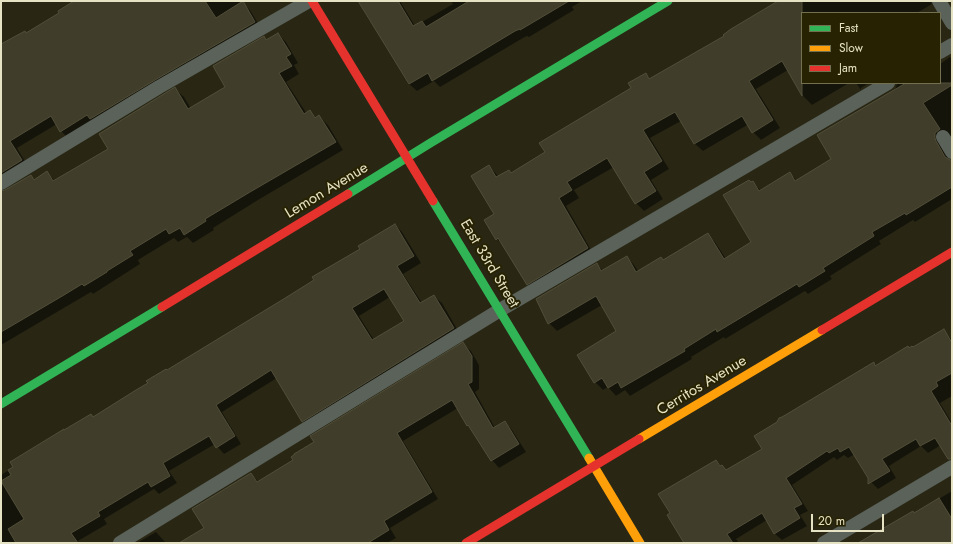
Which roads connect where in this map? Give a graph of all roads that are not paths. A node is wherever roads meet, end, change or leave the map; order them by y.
1 (311, 1) edge
2 (668, 1) edge
3 (939, 1) edge
4 (952, 23) edge
5 (952, 45) edge
6 (941, 51) edge
7 (886, 84) edge
8 (944, 137) dead end
9 (952, 152) edge
10 (407, 158) junction
11 (1, 183) edge
12 (952, 252) edge
13 (500, 310) junction
14 (1, 404) edge
15 (594, 466) junction
16 (952, 467) edge
17 (120, 543) edge
18 (466, 543) edge
19 (640, 543) edge
20 (824, 543) edge

1 - 10 street, East 33rd Street
1 - 11 lane
2 - 10 street, Lemon Avenue
3 - 4 lane
5 - 6 lane
7 - 13 lane
8 - 9 lane
10 - 13 street, East 33rd Street
10 - 14 street, Lemon Avenue
12 - 15 street, Cerritos Avenue
13 - 15 street, East 33rd Street
13 - 17 lane
15 - 18 street, Cerritos Avenue
15 - 19 street, East 33rd Street
16 - 20 lane

